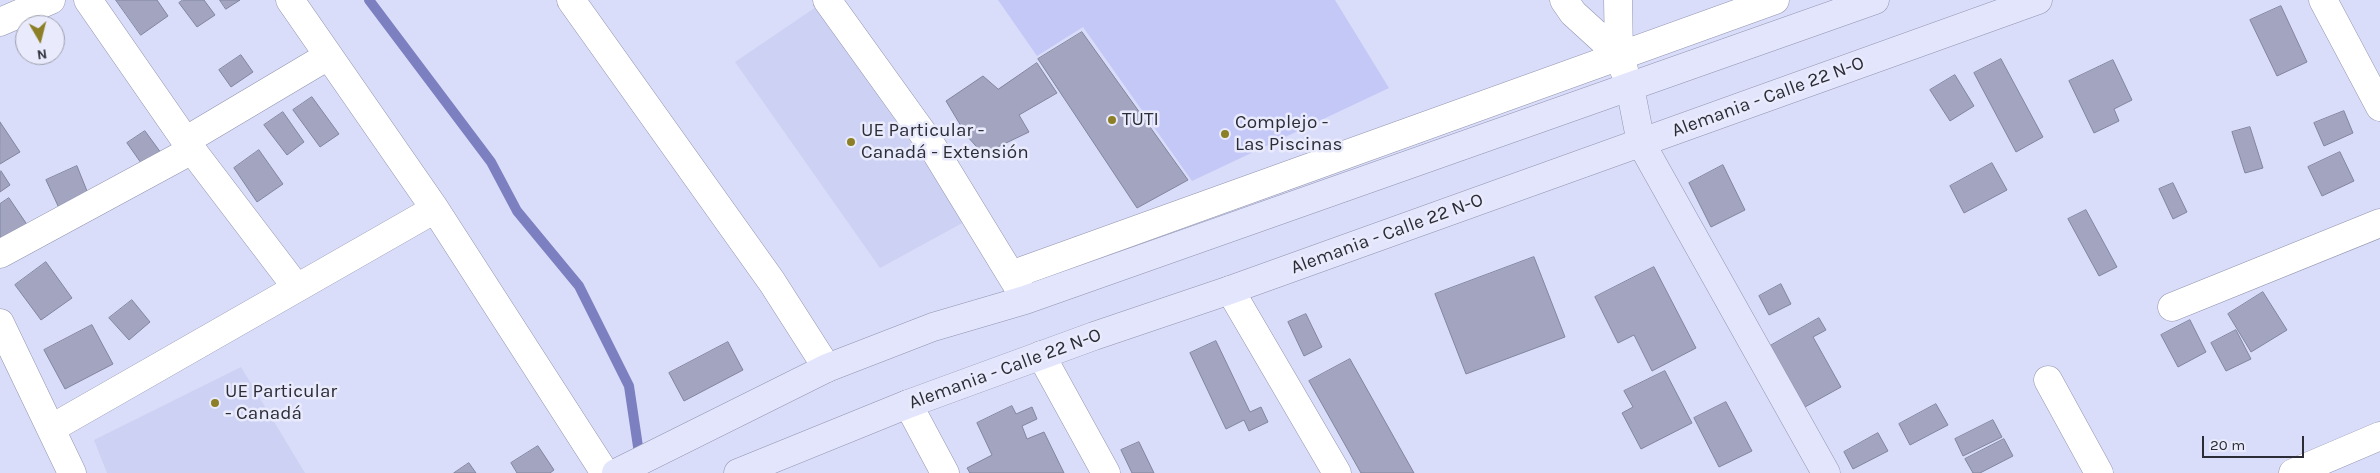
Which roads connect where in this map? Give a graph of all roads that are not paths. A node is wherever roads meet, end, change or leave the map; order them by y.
1 (51, 0) edge
2 (88, 0) edge
3 (290, 0) edge
4 (571, 0) edge
5 (827, 0) edge
6 (1564, 0) edge
7 (1618, 0) edge
8 (1775, 0) edge
9 (1875, 0) edge
10 (2038, 0) edge
11 (2323, 0) edge
12 (0, 22) edge
13 (1619, 55) junction
14 (328, 56) junction
15 (1630, 87) junction
16 (2380, 107) edge
17 (1641, 142) junction
18 (189, 145) junction
19 (435, 209) junction
20 (2380, 223) edge
21 (0, 254) edge
22 (1011, 275) junction
23 (297, 288) junction
24 (1230, 290) junction
25 (1025, 300) junction
26 (2172, 307) dead end
27 (0, 323) edge
28 (1040, 355) junction
29 (827, 368) junction
30 (2048, 380) dead end
31 (908, 404) junction
32 (52, 428) junction
33 (2380, 436) edge
34 (615, 471) edge
35 (72, 473) edge
36 (740, 473) edge
37 (945, 473) edge
38 (1106, 473) edge
39 (1337, 473) edge
40 (1826, 473) edge
41 (2098, 473) edge
42 (2292, 473) edge

1 - 12 street
2 - 18 street
3 - 14 street
4 - 29 street
5 - 22 street
6 - 13 street
7 - 13 street
8 - 13 street
9 - 15 street
10 - 17 street, Alemania - Calle 22 N-O
11 - 16 street
13 - 15 street
13 - 22 street
14 - 18 street
14 - 19 street
15 - 17 street
15 - 25 street
17 - 24 street, Alemania - Calle 22 N-O
17 - 40 street
18 - 21 street
18 - 23 street
19 - 23 street
19 - 34 street
20 - 26 street
22 - 25 street
23 - 32 street
24 - 28 street, Alemania - Calle 22 N-O
24 - 39 street
25 - 29 street
27 - 32 street
28 - 31 street, Alemania - Calle 22 N-O
28 - 38 street
29 - 34 street
30 - 41 street
31 - 36 street, Alemania - Calle 22 N-O
31 - 37 street
32 - 35 street
33 - 42 street

